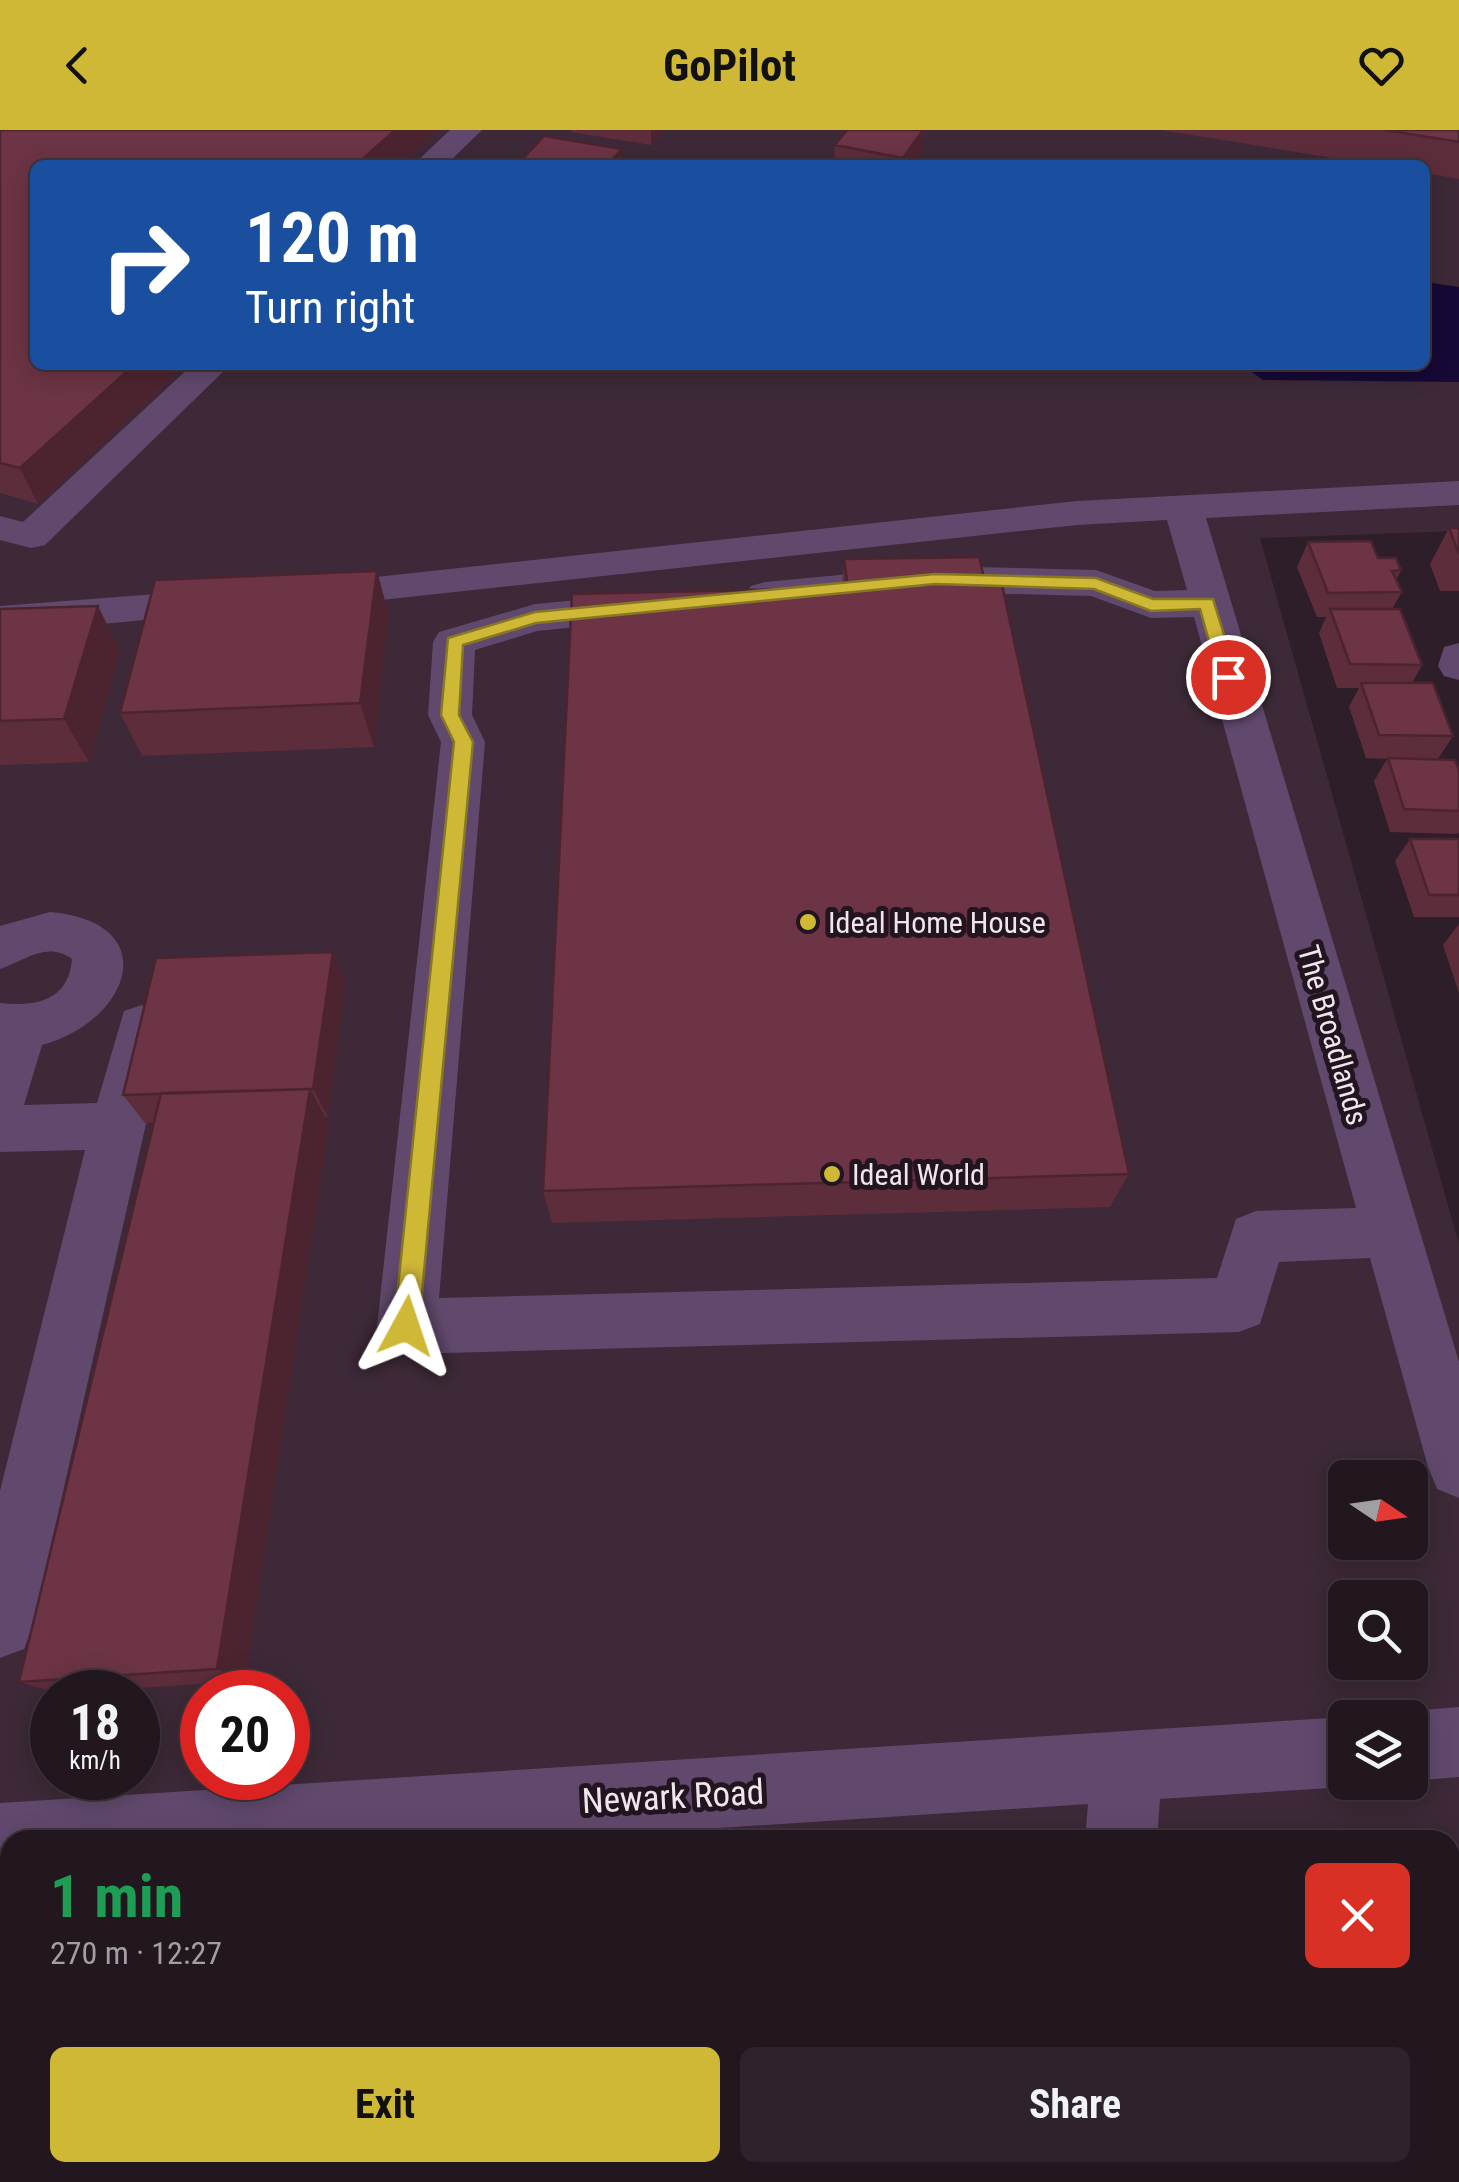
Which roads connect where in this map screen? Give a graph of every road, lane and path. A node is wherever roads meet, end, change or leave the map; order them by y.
1 (467, 130) edge
2 (434, 160) edge
3 (207, 370) edge
4 (1459, 494) edge
5 (1183, 507) junction
6 (12, 577) edge
7 (1206, 603) junction
8 (1459, 657) edge
9 (1459, 666) edge
10 (0, 949) edge
11 (146, 1008) edge
12 (11, 1026) edge
13 (0, 1100) edge
14 (119, 1126) junction
15 (0, 1129) edge
16 (1391, 1232) junction
17 (18, 1462) edge
18 (1459, 1467) edge
19 (0, 1624) edge
20 (1459, 1742) edge
21 (1428, 1745) edge
22 (1328, 1753) edge
23 (1126, 1769) junction
24 (165, 1830) edge
25 (1122, 1830) edge

1 - 2 street
3 - 6 street
4 - 5 street
5 - 6 street
5 - 7 street, The Broadlands
7 - 16 street, The Broadlands
7 - 16 street
8 - 9 street
10 - 12 street
11 - 14 street
12 - 13 street
14 - 15 street
14 - 17 street
16 - 18 street, The Broadlands
17 - 19 street
20 - 21 street
22 - 23 street, Newark Road
23 - 24 street, Newark Road
23 - 25 street

